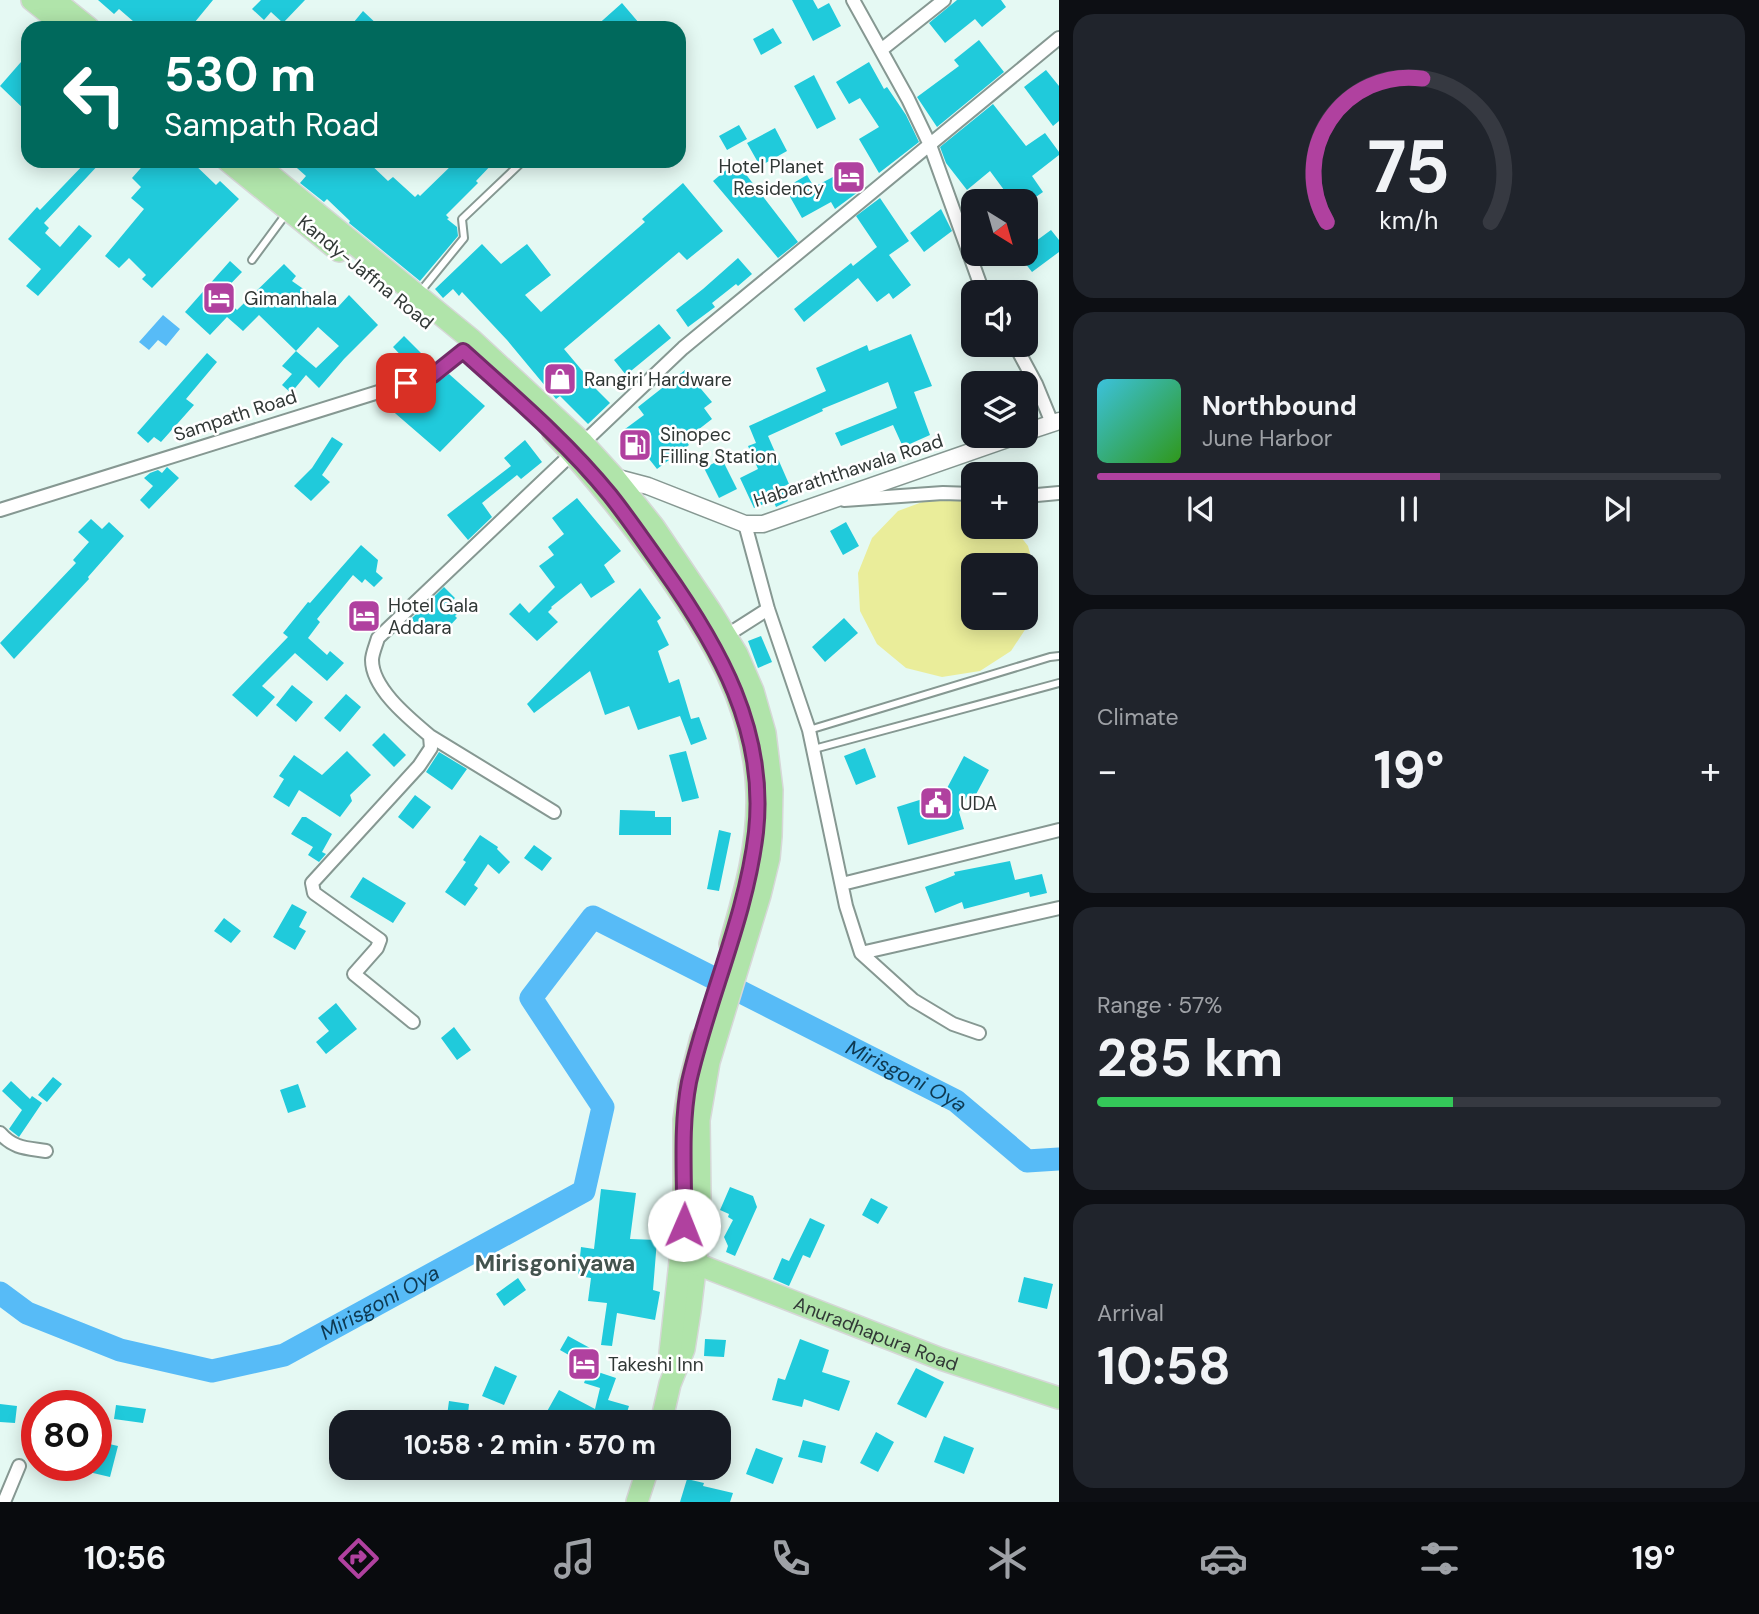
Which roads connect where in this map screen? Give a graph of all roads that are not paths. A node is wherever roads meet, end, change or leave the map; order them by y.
1 (853, 0) edge
2 (944, 0) edge
3 (42, 1) edge
4 (61, 21) edge
5 (77, 21) edge
6 (1059, 38) edge
7 (881, 50) junction
8 (930, 145) junction
9 (241, 168) edge
10 (258, 168) edge
11 (516, 168) edge
12 (267, 182) junction
13 (290, 210) junction
14 (252, 260) dead end
15 (979, 280) edge
16 (417, 296) junction
17 (467, 346) junction
18 (1022, 357) edge
19 (1056, 422) edge
20 (1038, 428) edge
21 (578, 448) junction
22 (982, 448) edge
23 (614, 477) junction
24 (1059, 493) edge
25 (961, 494) edge
26 (1038, 495) edge
27 (830, 501) junction
28 (0, 510) edge
29 (745, 524) junction
30 (768, 610) junction
31 (720, 640) junction
32 (1059, 656) edge
33 (1059, 683) edge
34 (809, 730) junction
35 (430, 736) junction
36 (814, 749) junction
37 (554, 812) dead end
38 (1059, 831) edge
39 (842, 884) junction
40 (1059, 908) edge
41 (860, 953) junction
42 (414, 1022) dead end
43 (979, 1033) dead end
44 (0, 1133) edge
45 (46, 1151) dead end
46 (688, 1260) junction
47 (1059, 1398) edge
48 (663, 1410) edge
49 (19, 1466) dead end
50 (644, 1480) edge
51 (4, 1502) edge
52 (637, 1502) edge

1 - 7 street
2 - 7 street
3 - 4 highway
3 - 5 highway
6 - 8 street
7 - 8 street
8 - 15 street
8 - 21 street
9 - 12 highway, Kandy-Jaffna Road
10 - 12 highway, Kandy-Jaffna Road
11 - 16 lane
12 - 13 highway, Kandy-Jaffna Road
12 - 16 highway, Kandy-Jaffna Road
13 - 14 lane
13 - 17 highway, Kandy-Jaffna Road
16 - 17 highway, Kandy-Jaffna Road
17 - 21 highway, Kandy-Jaffna Road
17 - 28 street, Sampath Road
18 - 19 street
19 - 20 street
21 - 23 highway, Kandy-Jaffna Road
21 - 31 highway, Kandy-Jaffna Road
21 - 35 street
22 - 27 street, Habaraththawala Road
23 - 29 street, Habaraththawala Road
23 - 31 highway, Kandy-Jaffna Road
24 - 26 street
25 - 27 street
27 - 29 street, Habaraththawala Road
29 - 30 street
30 - 31 street
30 - 34 street
31 - 46 highway, Kandy-Jaffna Road
32 - 34 lane
33 - 36 lane
34 - 36 street
35 - 37 street
35 - 42 street
36 - 39 street
38 - 39 street
39 - 41 street
40 - 41 street
41 - 43 street
44 - 45 street
46 - 47 highway, Anuradhapura Road
46 - 48 highway, Kandy-Jaffna Road
49 - 51 street
50 - 52 highway

